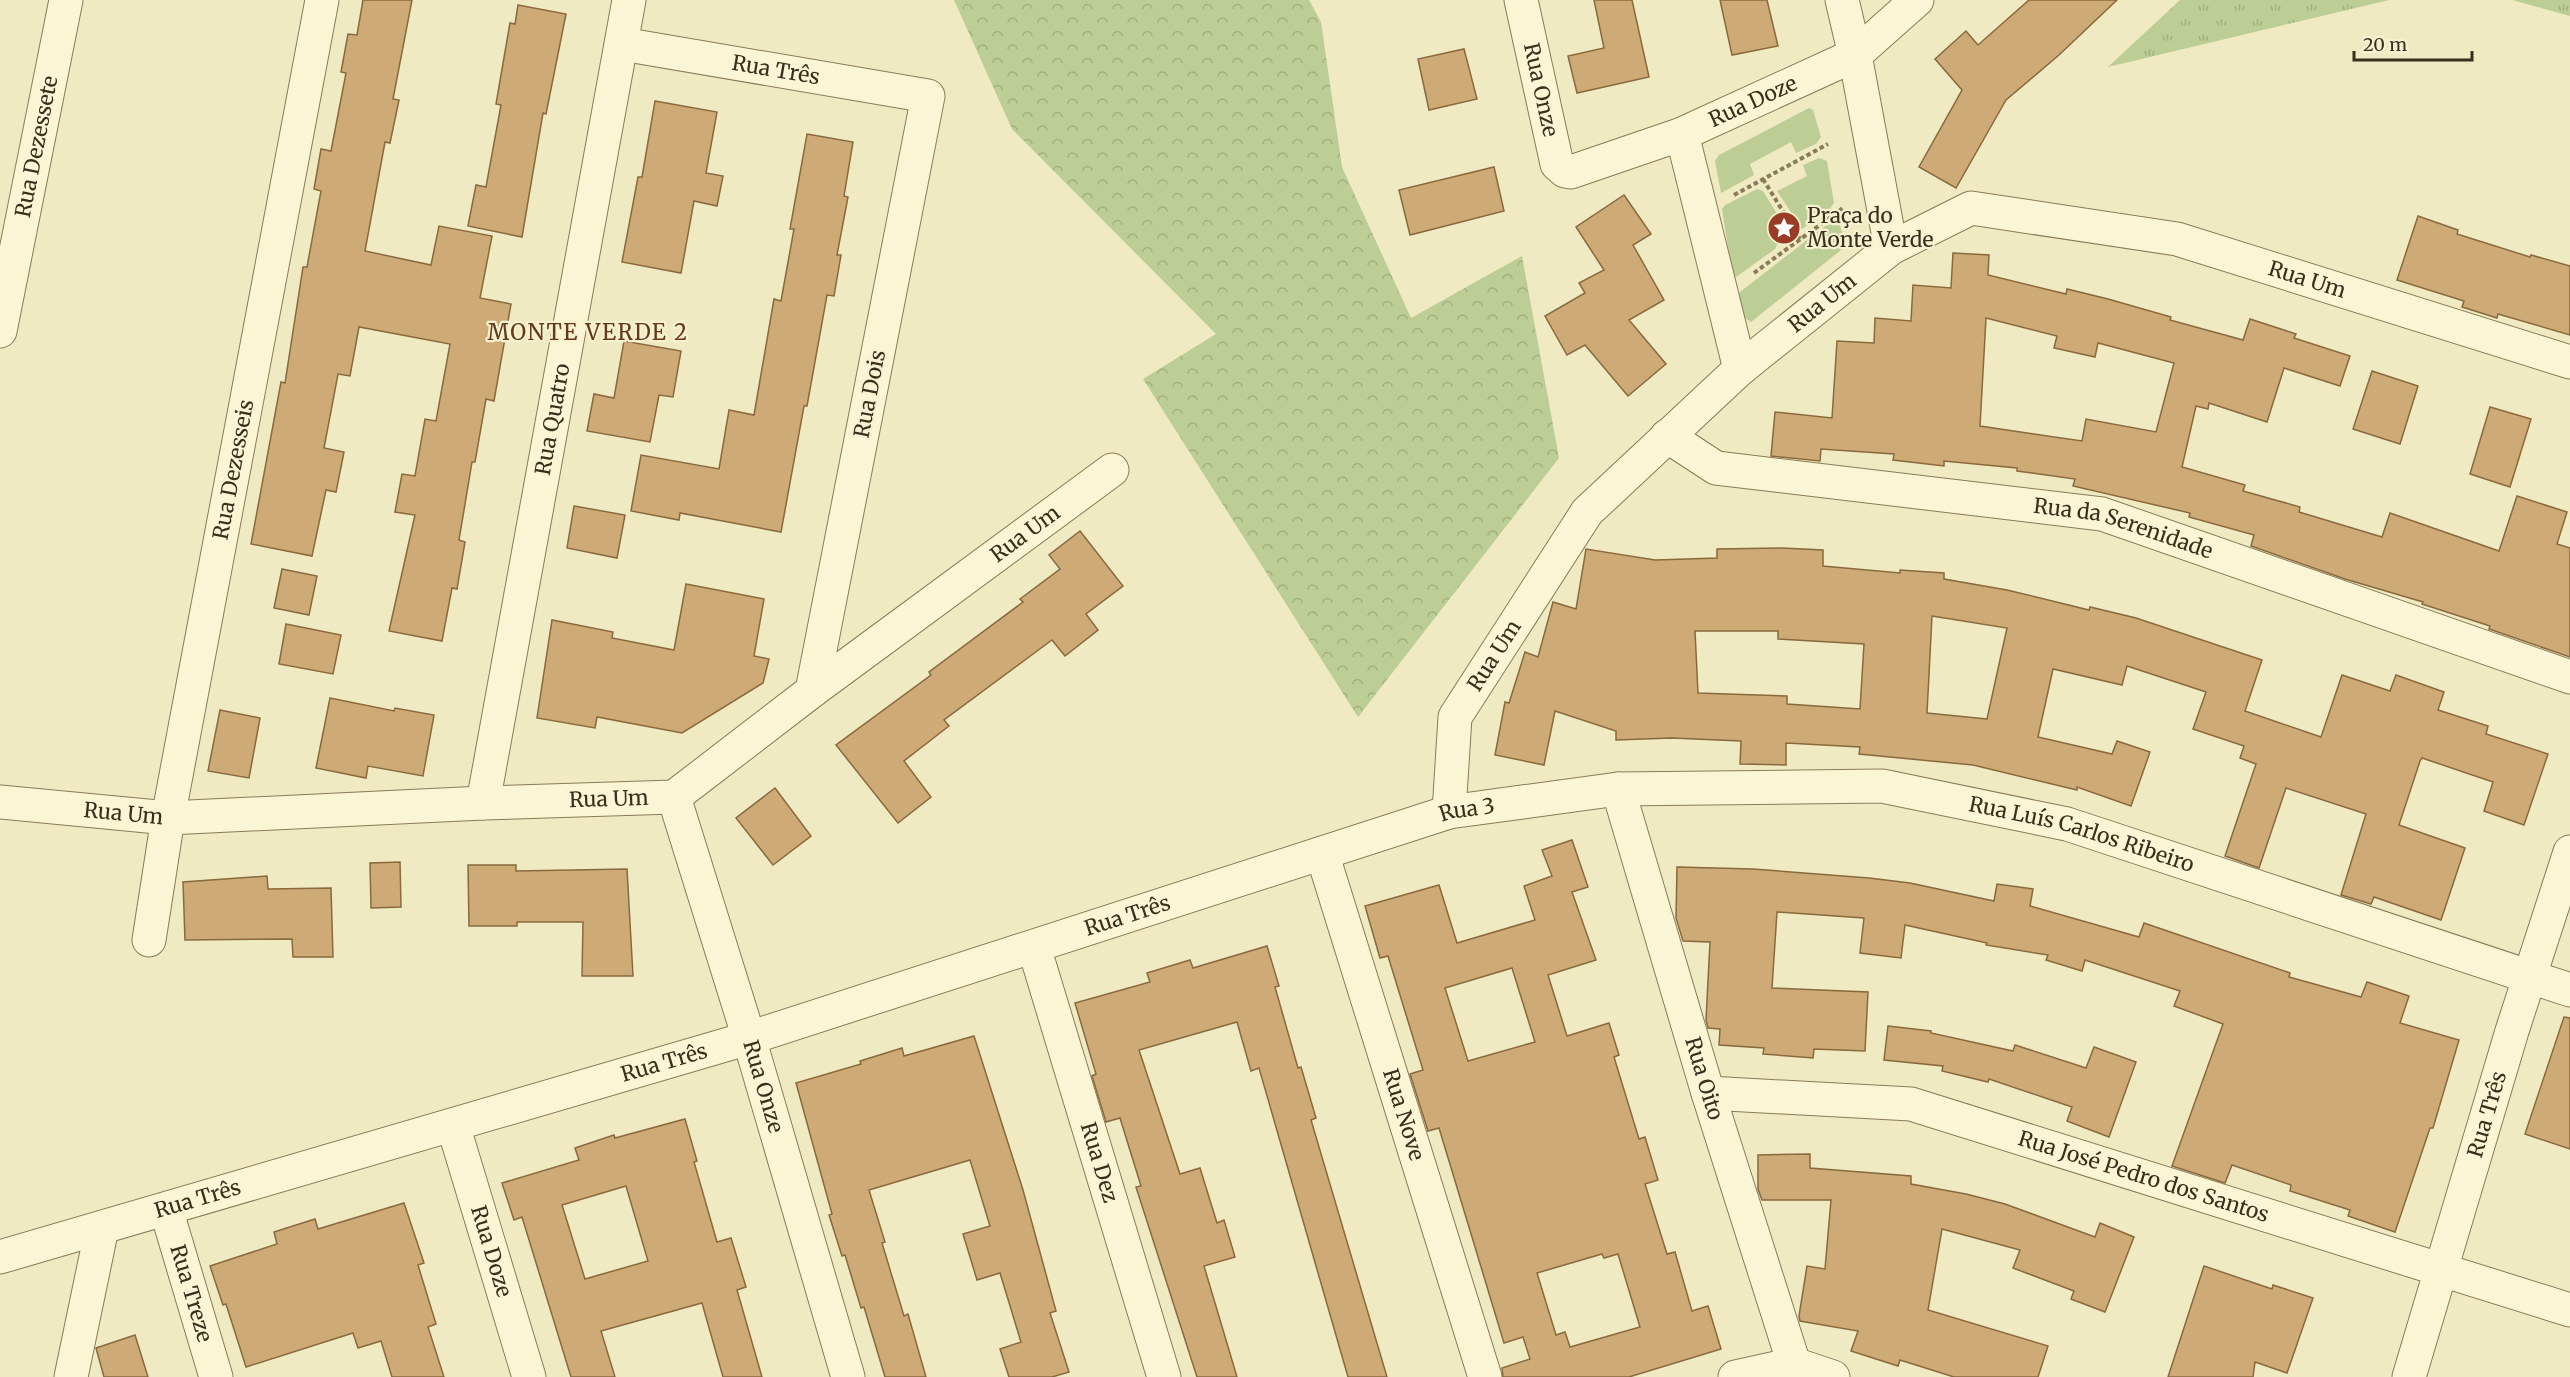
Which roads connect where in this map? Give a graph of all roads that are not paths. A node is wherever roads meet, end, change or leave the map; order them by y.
1 (66, 0) edge
2 (322, 0) edge
3 (629, 0) edge
4 (1521, 0) edge
5 (1842, 0) edge
6 (1917, 0) edge
7 (622, 44) junction
8 (1855, 55) junction
9 (928, 96) joint
10 (1682, 134) junction
11 (1570, 172) joint
12 (1891, 248) junction
13 (0, 331) edge
14 (2570, 362) edge
15 (1740, 369) junction
16 (1667, 436) junction
17 (1112, 470) dead end
18 (2570, 677) edge
19 (812, 692) junction
20 (1618, 789) junction
21 (674, 797) junction
22 (0, 802) edge
23 (483, 803) junction
24 (1449, 812) junction
25 (168, 818) junction
26 (2570, 852) edge
27 (1322, 853) junction
28 (149, 940) dead end
29 (1034, 947) junction
30 (2529, 976) junction
31 (2570, 990) edge
32 (749, 1038) junction
33 (1708, 1093) junction
34 (453, 1125) junction
35 (166, 1209) junction
36 (102, 1228) junction
37 (0, 1257) edge
38 (2443, 1269) junction
39 (2570, 1310) edge
40 (1794, 1364) junction
41 (71, 1377) edge
42 (216, 1377) edge
43 (529, 1377) edge
44 (848, 1377) edge
45 (1164, 1377) edge
46 (1485, 1377) edge
47 (1735, 1377) edge
48 (1833, 1377) edge
49 (2409, 1377) edge

1 - 13 street, Rua Dezessete
2 - 25 street, Rua Dezesseis
3 - 7 street, Rua Quatro
4 - 11 street, Rua Onze
5 - 8 street
6 - 8 street, Rua Doze
7 - 9 street, Rua Três
7 - 23 street, Rua Quatro
8 - 10 street, Rua Doze
8 - 12 street
9 - 19 street, Rua Dois
10 - 11 street, Rua Doze
10 - 15 street
12 - 14 street, Rua Um
12 - 15 street, Rua Um
15 - 16 street, Rua Um
16 - 18 street, Rua da Serenidade
16 - 24 street, Rua Um
17 - 19 street, Rua Um
19 - 21 street, Rua Um
20 - 24 street, Rua 3
20 - 30 street, Rua Luís Carlos Ribeiro
20 - 33 street, Rua Oito
21 - 23 street, Rua Um
21 - 32 street, Rua Onze
22 - 25 street, Rua Um
23 - 25 street, Rua Um
24 - 27 street, Rua 3
25 - 28 street, Rua Dezesseis
26 - 30 street, Rua Três
27 - 29 street, Rua Três
27 - 46 street, Rua Nove
29 - 32 street, Rua Três
29 - 45 street, Rua Dez
30 - 31 street, Rua Luís Carlos Ribeiro
30 - 38 street, Rua Três
32 - 34 street, Rua Três
32 - 44 street, Rua Onze
33 - 38 street, Rua José Pedro dos Santos
33 - 40 street, Rua Oito
34 - 35 street, Rua Três
34 - 43 street, Rua Doze
35 - 36 street, Rua Três
35 - 42 street, Rua Treze
36 - 37 street, Rua Três
36 - 41 street
38 - 39 street, Rua José Pedro dos Santos
38 - 49 street, Rua Três
40 - 47 street
40 - 48 street

